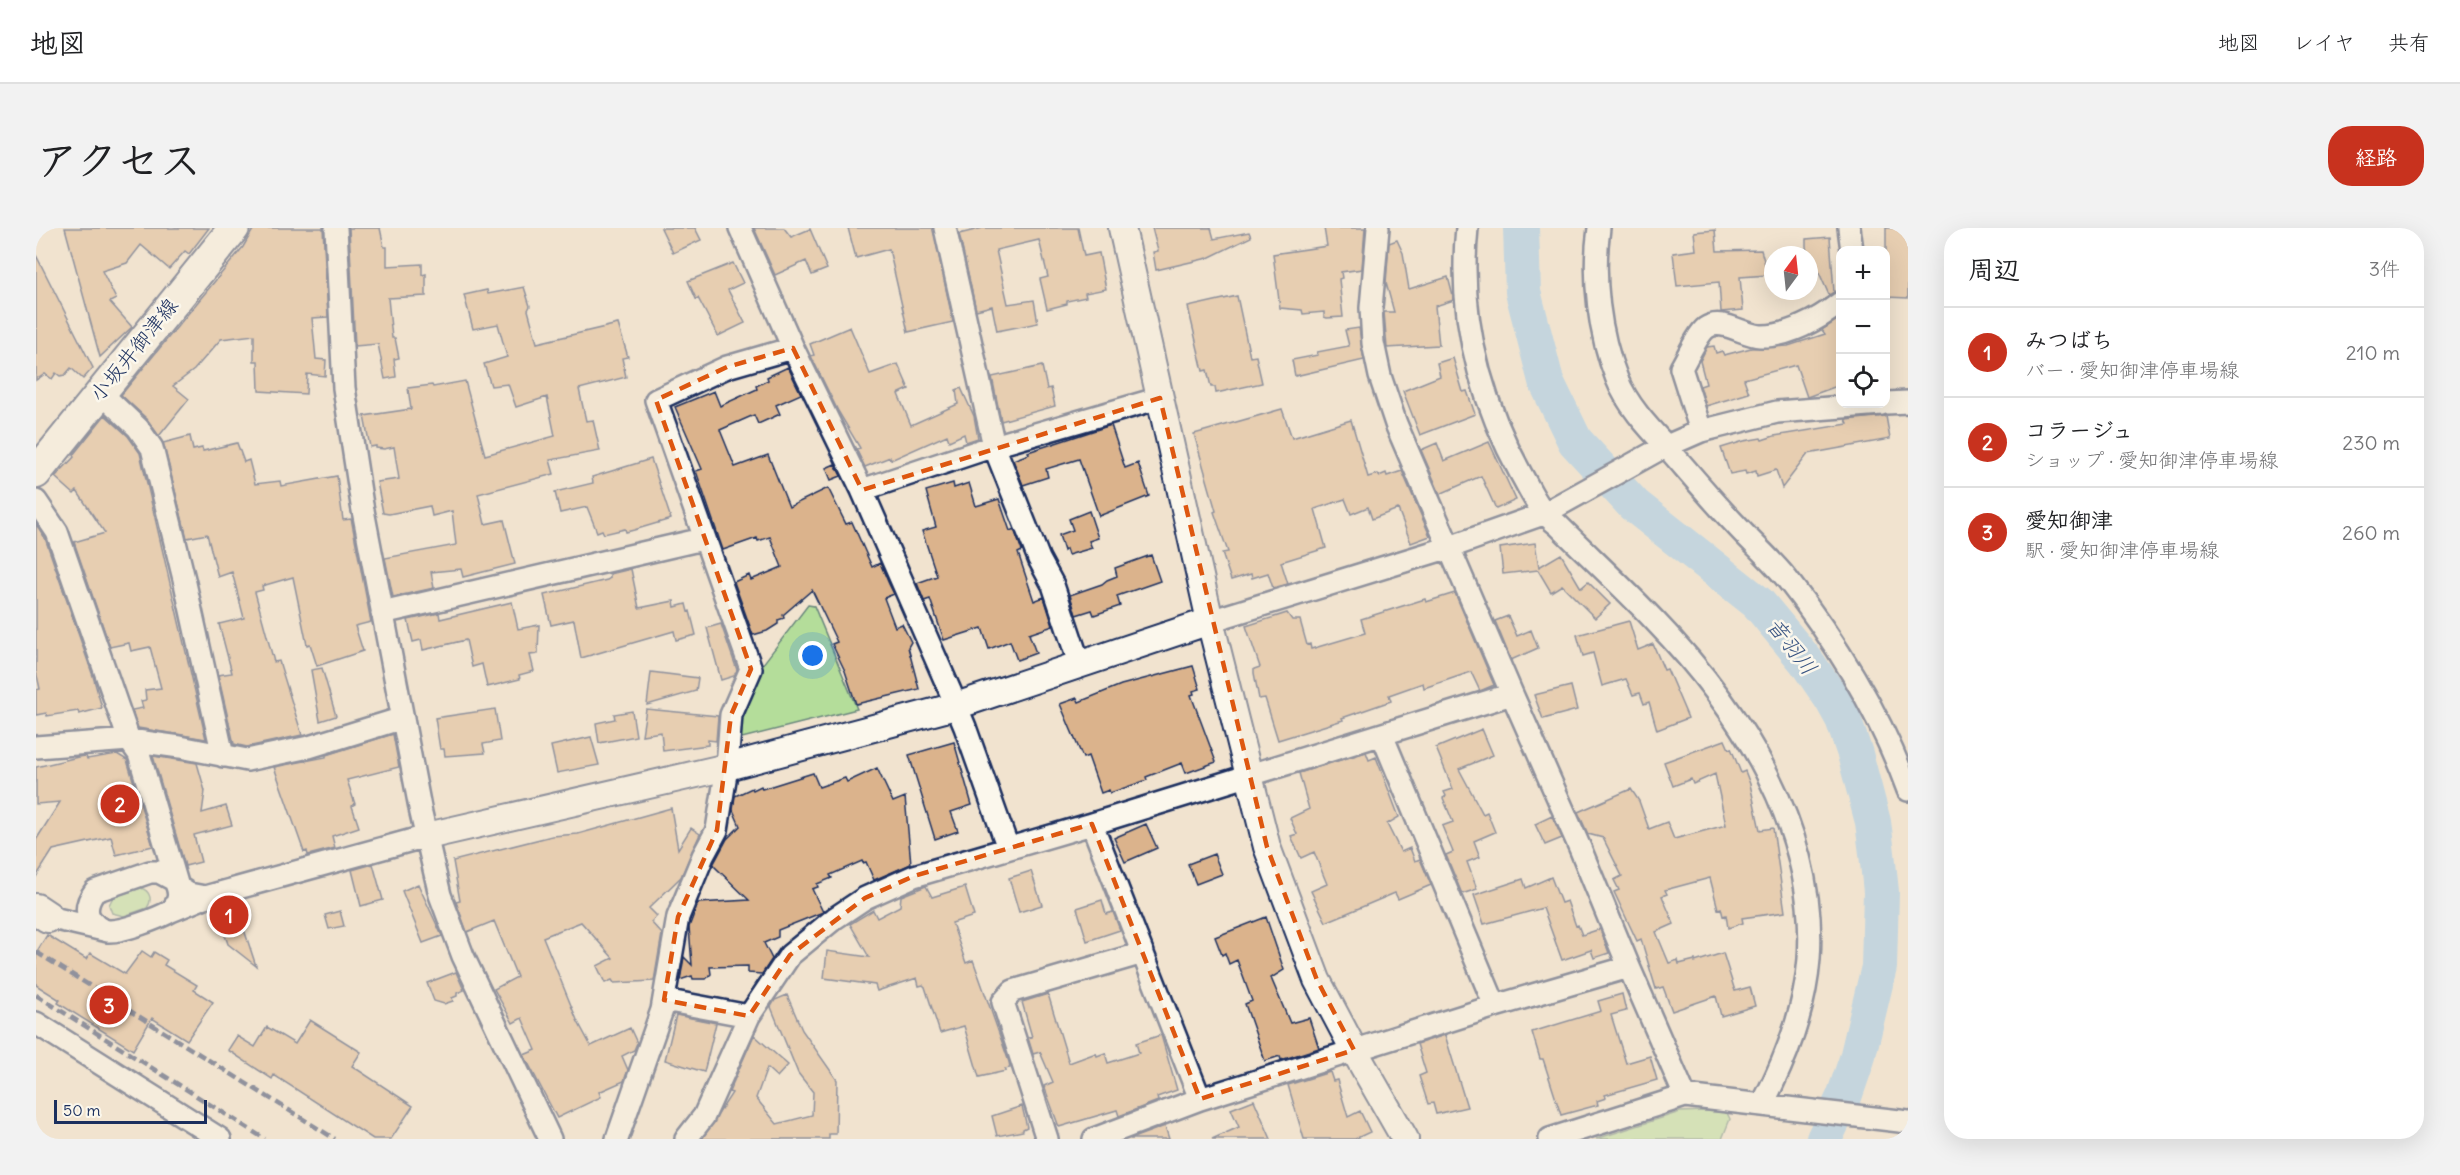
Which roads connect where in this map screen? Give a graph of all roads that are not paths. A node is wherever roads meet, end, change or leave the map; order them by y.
1 (234, 228) edge
2 (336, 228) edge
3 (740, 228) edge
4 (945, 228) edge
5 (1122, 228) edge
6 (1378, 228) edge
7 (1467, 228) edge
8 (1599, 228) edge
9 (1850, 228) edge
10 (1852, 246) edge
11 (1836, 306) edge
12 (794, 348) junction
13 (100, 392) junction
14 (1160, 398) junction
15 (1908, 402) edge
16 (1890, 403) edge
17 (1836, 407) edge
18 (1701, 431) junction
19 (994, 446) junction
20 (1663, 447) junction
21 (36, 472) edge
22 (862, 490) junction
23 (36, 501) edge
24 (1547, 512) junction
25 (703, 539) junction
26 (1450, 547) junction
27 (382, 612) junction
28 (1210, 621) junction
29 (1080, 666) junction
30 (1512, 694) junction
31 (956, 706) junction
32 (403, 718) junction
33 (1382, 735) junction
34 (129, 740) junction
35 (36, 747) edge
36 (223, 756) junction
37 (727, 767) junction
38 (1248, 775) junction
39 (1908, 790) edge
40 (1092, 824) junction
41 (427, 836) junction
42 (1008, 848) junction
43 (171, 865) junction
44 (150, 872) junction
45 (178, 887) junction
46 (205, 897) junction
47 (90, 898) junction
48 (171, 911) junction
49 (50, 916) edge
50 (107, 931) junction
51 (1143, 953) junction
52 (1629, 967) junction
53 (664, 1000) junction
54 (1495, 1006) junction
55 (749, 1016) junction
56 (36, 1023) edge
57 (1354, 1050) junction
58 (1685, 1096) junction
59 (1200, 1099) junction
60 (1765, 1105) junction
61 (1903, 1124) edge
62 (1116, 1135) edge
63 (220, 1139) edge
64 (550, 1139) edge
65 (617, 1139) edge
66 (686, 1139) edge
67 (1047, 1139) edge
68 (1094, 1139) edge
69 (1405, 1139) edge
70 (1550, 1139) edge

1 - 13 main road, 小坂井御津線
2 - 27 street
3 - 12 street
4 - 19 street
5 - 14 street
6 - 26 street
7 - 24 street
8 - 20 street
9 - 10 street
11 - 18 street
12 - 22 street
12 - 25 street
13 - 21 main road, 小坂井御津線
13 - 36 street
14 - 19 street
14 - 28 street
15 - 16 street
17 - 18 street
18 - 20 street
19 - 22 street
19 - 29 street
20 - 24 street
20 - 39 street
22 - 31 street
23 - 34 street
24 - 26 street
24 - 60 street
25 - 27 street
25 - 37 street
26 - 28 street
26 - 30 street
27 - 32 street
28 - 29 street
28 - 38 street
29 - 31 street
30 - 33 street
30 - 52 street
31 - 37 street
31 - 42 street
32 - 36 street
32 - 41 street
33 - 38 street
33 - 54 street
34 - 35 street
34 - 36 street
34 - 43 street
37 - 41 street
37 - 53 street
38 - 40 street
38 - 57 street
40 - 42 street
40 - 51 street
41 - 46 street
41 - 64 street
42 - 55 street
43 - 44 street
43 - 45 street
44 - 45 street
44 - 47 street
45 - 46 street
45 - 48 street
46 - 48 street
47 - 49 street
47 - 50 street
48 - 50 street
49 - 50 street
51 - 59 street
51 - 67 street
52 - 54 street
52 - 58 street
53 - 55 street
53 - 65 street
54 - 57 street
55 - 66 street
56 - 63 street
57 - 59 street
57 - 69 street
58 - 60 street
58 - 70 street
59 - 62 street
60 - 61 street
62 - 68 street

